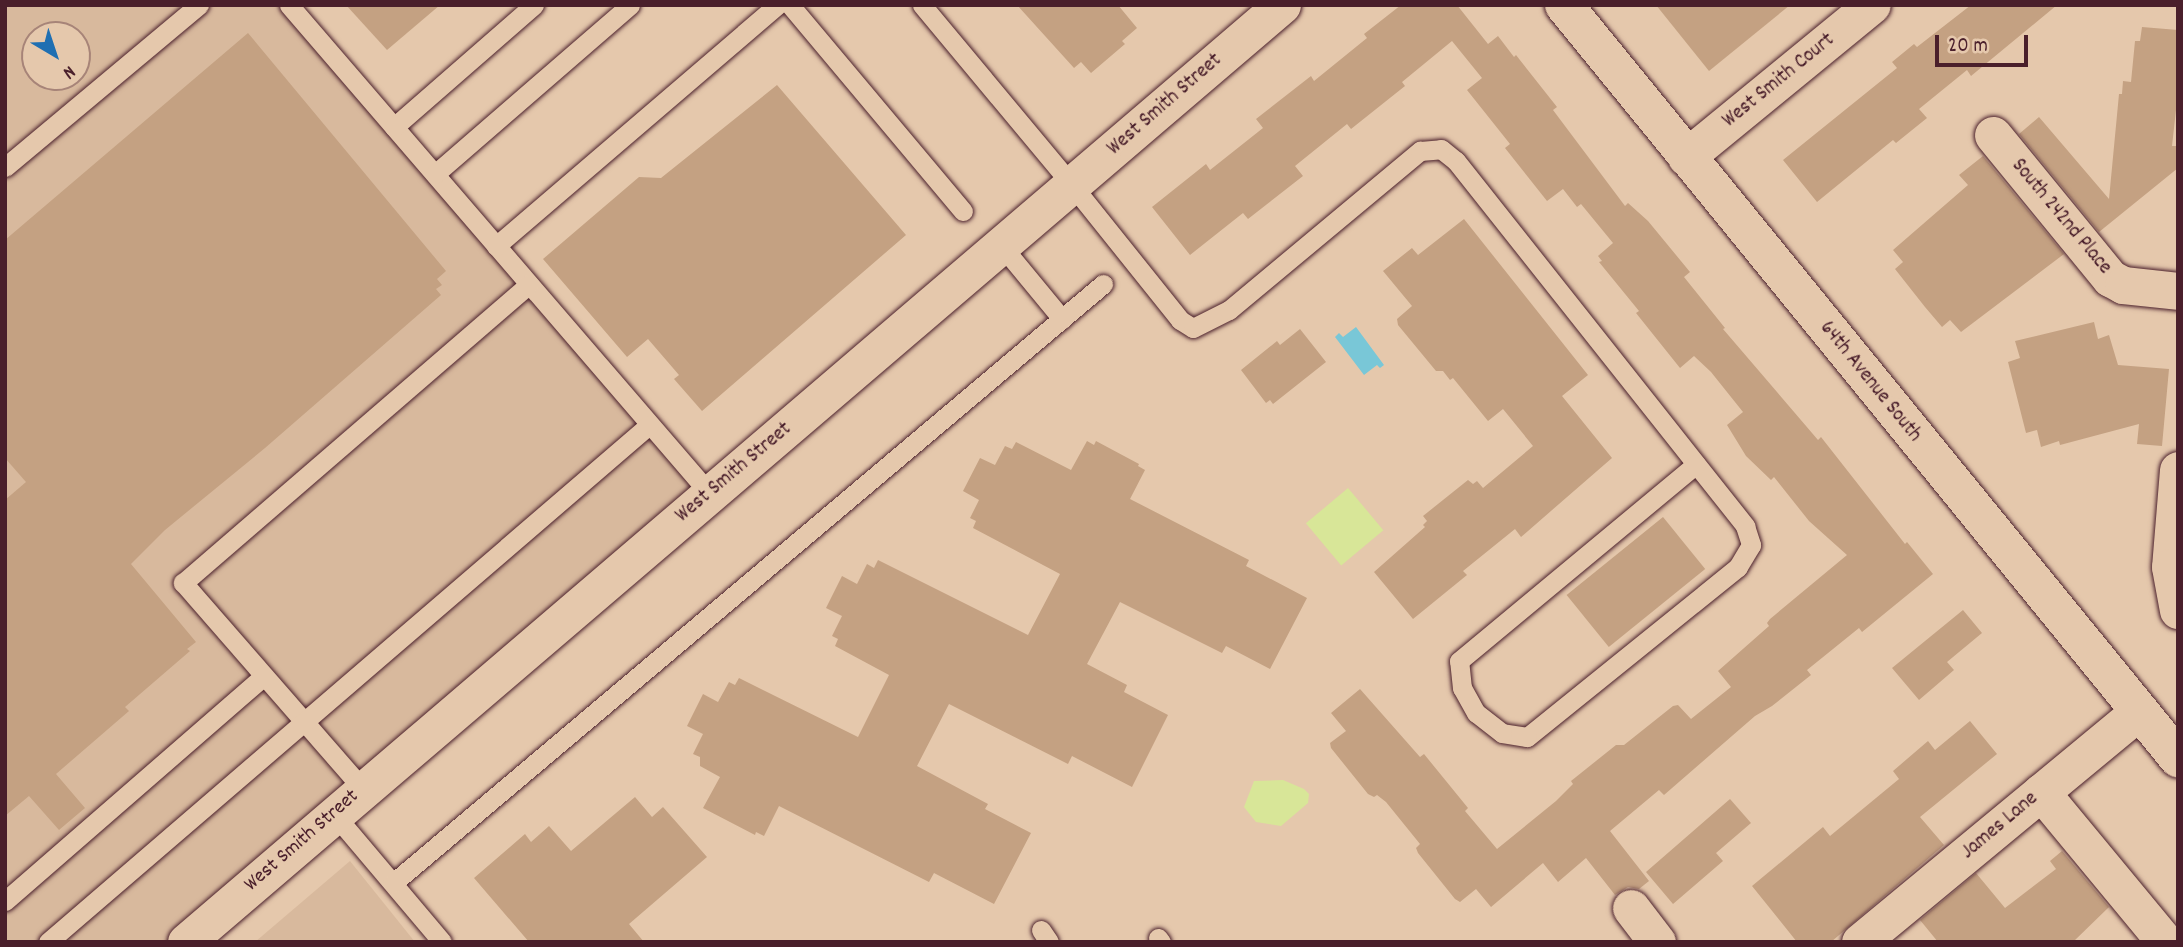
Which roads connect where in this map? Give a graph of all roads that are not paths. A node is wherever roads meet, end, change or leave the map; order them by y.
1 (199, 5) edge
2 (289, 5) edge
3 (534, 5) edge
4 (629, 5) edge
5 (777, 5) edge
6 (790, 5) edge
7 (922, 5) edge
8 (1282, 5) edge
9 (1564, 5) edge
10 (1872, 5) edge
11 (394, 127) junction
12 (1993, 135) dead end
13 (1686, 157) junction
14 (5, 167) edge
15 (435, 174) junction
16 (1072, 185) junction
17 (963, 211) dead end
18 (1001, 245) junction
19 (496, 246) junction
20 (528, 284) junction
21 (1103, 284) dead end
22 (2178, 291) edge
23 (1062, 319) junction
24 (649, 425) junction
25 (1696, 464) junction
26 (2178, 470) edge
27 (710, 494) junction
28 (2178, 610) edge
29 (264, 676) junction
30 (2139, 711) junction
31 (304, 721) junction
32 (2178, 758) edge
33 (363, 789) junction
34 (2041, 792) junction
35 (334, 814) junction
36 (393, 883) junction
37 (5, 901) edge
38 (1630, 908) dead end
39 (205, 936) edge
40 (48, 942) edge
41 (442, 942) edge
42 (1657, 942) edge
43 (1860, 942) edge
44 (2165, 942) edge

1 - 14 lane
2 - 11 lane
3 - 11 lane
4 - 15 lane
5 - 19 lane
6 - 17 lane
7 - 16 lane
8 - 16 street, West Smith Street
9 - 13 street, 64th Avenue South
10 - 13 street, West Smith Court
11 - 15 lane
12 - 22 street, South 242nd Place
13 - 30 street, 64th Avenue South
15 - 19 lane
16 - 18 street, West Smith Street
16 - 25 lane
18 - 23 lane
18 - 27 street, West Smith Street
19 - 20 lane
20 - 24 lane
20 - 29 lane
21 - 23 lane
23 - 36 lane
24 - 27 lane
24 - 31 lane
25 - 25 lane
26 - 28 street
27 - 33 street, West Smith Street
29 - 31 lane
29 - 37 lane
30 - 32 street, 64th Avenue South
30 - 34 street, James Lane
31 - 33 lane
31 - 40 lane
33 - 35 street, West Smith Street
34 - 43 street, James Lane
34 - 44 street
35 - 36 lane
35 - 39 street, West Smith Street
36 - 41 lane
38 - 42 street

